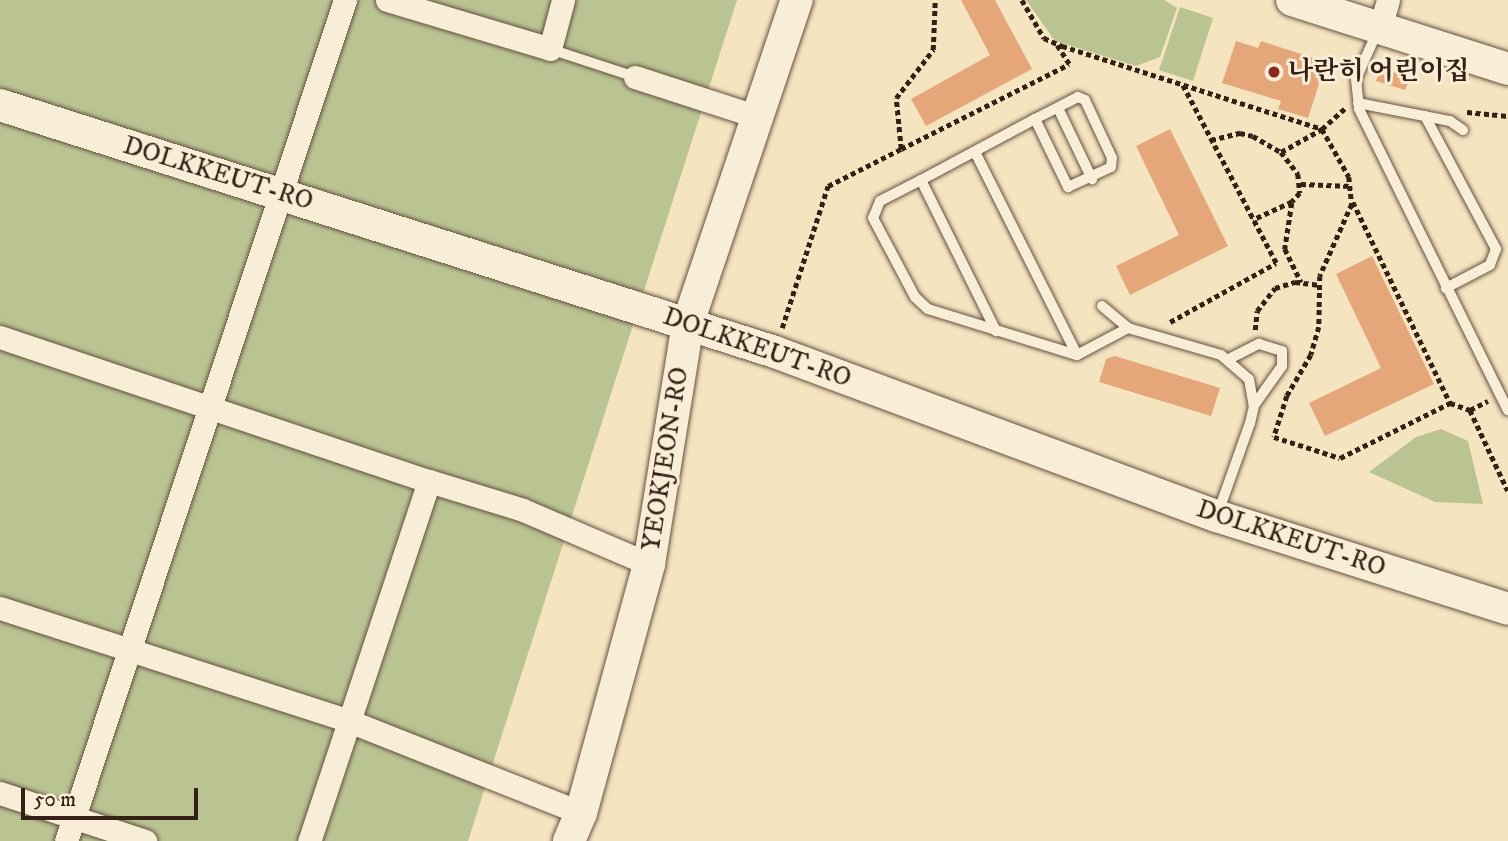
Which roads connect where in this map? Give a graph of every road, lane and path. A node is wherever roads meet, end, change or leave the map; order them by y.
1 (345, 0) edge
2 (387, 0) edge
3 (563, 0) edge
4 (797, 0) edge
5 (935, 0) edge
6 (1022, 0) edge
7 (1292, 0) edge
8 (1384, 14) edge
9 (1056, 44) junction
10 (550, 49) junction
11 (1508, 69) edge
12 (635, 77) joint
13 (1182, 84) junction
14 (1358, 103) junction
15 (0, 105) edge
16 (1058, 108) junction
17 (1345, 108) dead end
18 (1425, 116) junction
19 (758, 117) junction
20 (1035, 119) junction
21 (1322, 129) junction
22 (1463, 130) dead end
23 (1211, 140) junction
24 (901, 149) junction
25 (975, 152) junction
26 (1281, 152) junction
27 (1092, 179) junction
28 (921, 180) junction
29 (1301, 184) junction
30 (1351, 186) junction
31 (282, 194) junction
32 (1352, 199) junction
33 (1292, 202) junction
34 (1253, 220) junction
35 (1276, 263) junction
36 (1288, 264) junction
37 (1301, 282) junction
38 (1318, 285) junction
39 (1446, 288) junction
40 (1102, 306) dead end
41 (688, 323) junction
42 (1128, 328) junction
43 (996, 331) junction
44 (1147, 334) junction
45 (0, 337) edge
46 (1258, 345) junction
47 (775, 352) junction
48 (1077, 355) junction
49 (1229, 359) junction
50 (1500, 395) junction
51 (1450, 403) junction
52 (1254, 406) junction
53 (211, 408) junction
54 (1470, 410) junction
55 (1508, 410) edge
56 (429, 481) junction
57 (1508, 491) edge
58 (1217, 516) junction
59 (649, 564) junction
60 (0, 608) edge
61 (1508, 609) edge
62 (130, 650) junction
63 (349, 721) junction
64 (0, 793) edge
65 (74, 817) junction
66 (575, 827) edge
67 (66, 841) edge
68 (145, 841) edge
69 (309, 841) edge

1 - 31 street
2 - 10 street
3 - 10 street
4 - 19 street, YEOKJEON-RO
5 - 24 path
6 - 9 path
7 - 8 street
8 - 11 street
8 - 14 lane
9 - 13 path
9 - 24 path
10 - 12 lane
12 - 19 street
13 - 21 path
13 - 23 path
14 - 18 lane
14 - 39 lane
15 - 31 street, DOLKKEUT-RO
16 - 20 lane
16 - 27 lane
16 - 27 lane
17 - 21 path
18 - 22 lane
18 - 39 lane
19 - 41 street, YEOKJEON-RO
20 - 25 lane
20 - 27 lane
21 - 26 path
21 - 30 path
23 - 26 path
23 - 34 path
24 - 47 path
25 - 28 lane
25 - 48 lane
26 - 29 path
28 - 43 lane
28 - 43 lane
29 - 30 path
29 - 33 path
30 - 32 path
31 - 41 street, DOLKKEUT-RO
31 - 53 street
32 - 38 path
32 - 51 path
33 - 34 path
33 - 36 path
34 - 35 path
35 - 36 path
35 - 44 path
36 - 37 path
37 - 38 path
37 - 46 path
38 - 51 path
39 - 50 lane
40 - 42 lane
41 - 47 street, DOLKKEUT-RO
41 - 59 street, YEOKJEON-RO
42 - 44 lane
42 - 48 lane
43 - 48 lane
44 - 49 lane
45 - 53 street
46 - 49 lane
46 - 52 lane
47 - 58 street, DOLKKEUT-RO
49 - 52 lane
50 - 54 path
50 - 55 lane
51 - 54 path
52 - 58 lane
53 - 56 street
53 - 62 street
54 - 57 path
56 - 59 street
56 - 63 street
58 - 61 street, DOLKKEUT-RO
59 - 66 street, YEOKJEON-RO
60 - 62 street
62 - 63 street
62 - 65 street
63 - 66 street
63 - 69 street
64 - 65 street
65 - 67 street
65 - 68 street

